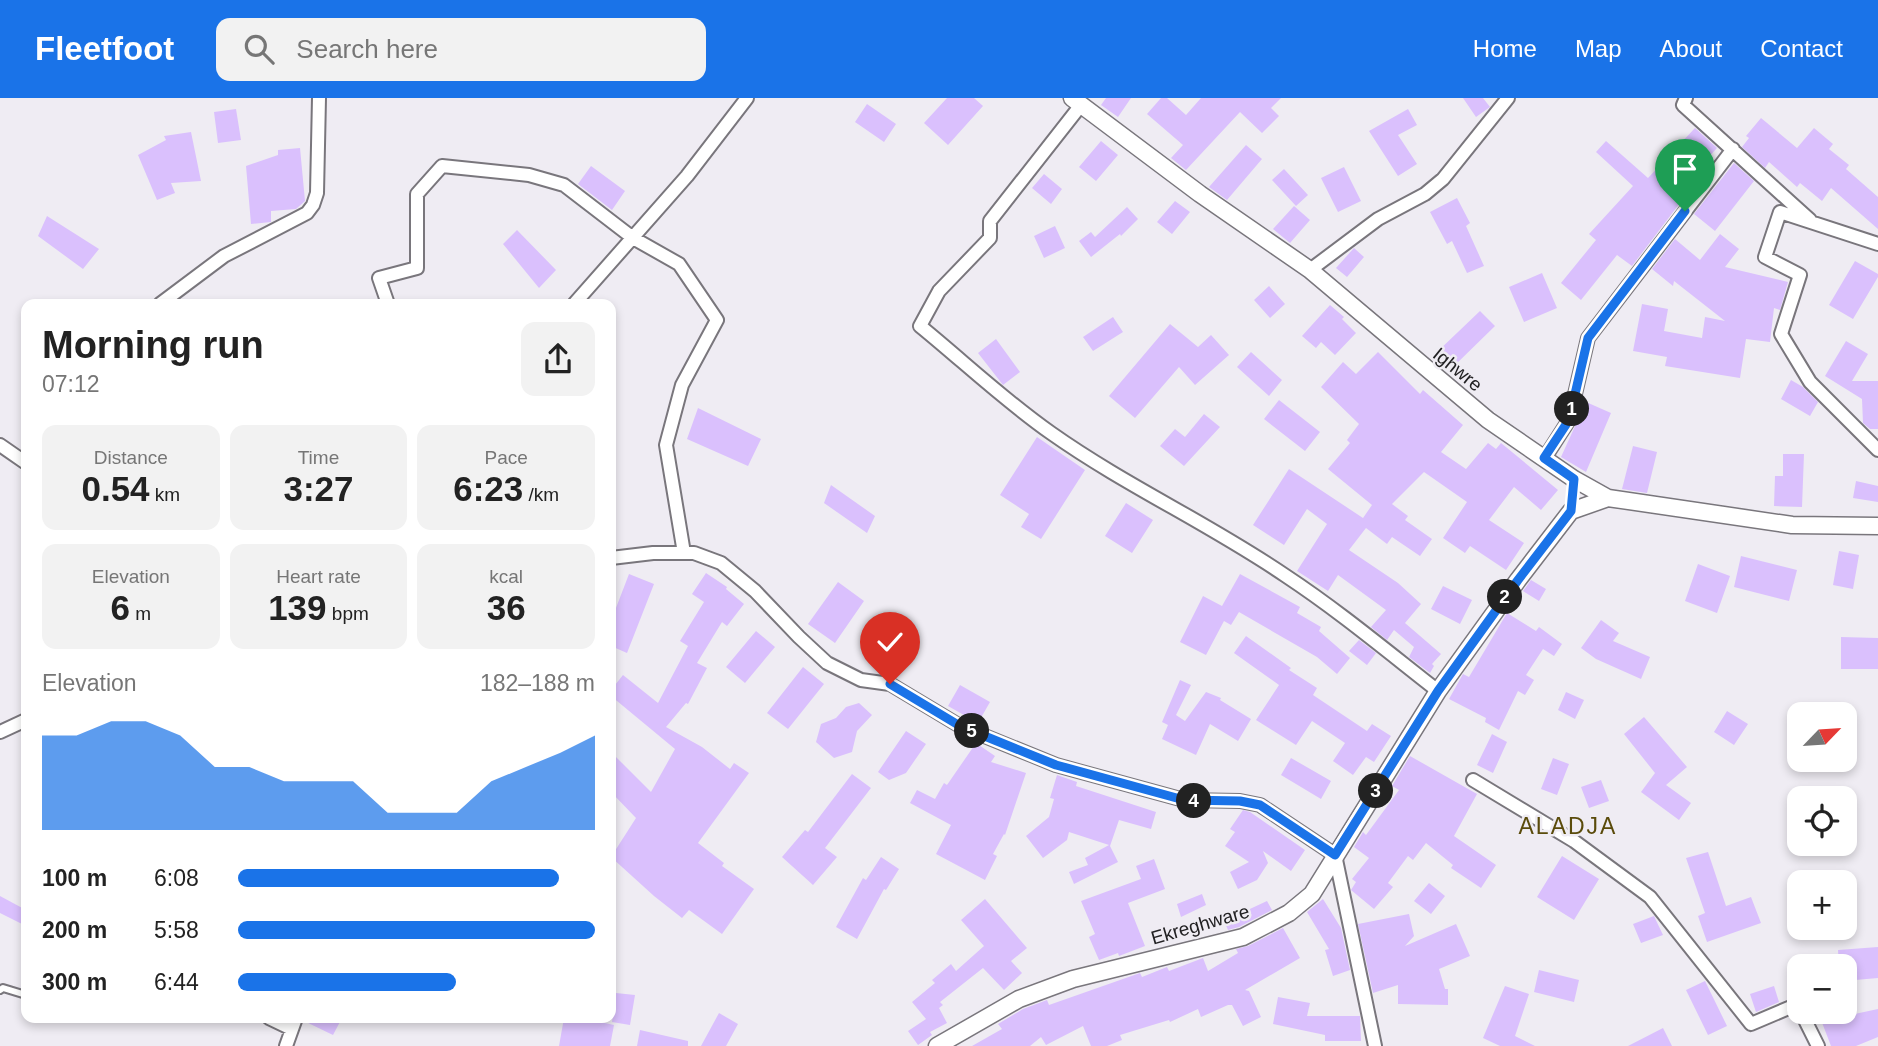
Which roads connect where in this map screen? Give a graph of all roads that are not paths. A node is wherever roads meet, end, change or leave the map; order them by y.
1 (319, 98) edge
2 (747, 98) edge
3 (1508, 98) edge
4 (1686, 98) edge
5 (1077, 102) edge
6 (1732, 149) junction
7 (1814, 223) junction
8 (633, 238) junction
9 (1878, 244) edge
10 (1310, 270) junction
11 (167, 299) edge
12 (386, 299) edge
13 (578, 299) edge
14 (0, 445) edge
15 (1878, 450) edge
16 (1544, 458) junction
17 (21, 460) edge
18 (1574, 479) junction
19 (1608, 498) junction
20 (1571, 511) junction
21 (1878, 526) edge
22 (684, 553) junction
23 (616, 558) edge
24 (1438, 691) junction
25 (21, 722) edge
26 (0, 732) edge
27 (1473, 780) dead end
28 (1335, 855) junction
29 (0, 990) edge
30 (21, 993) edge
31 (1787, 1009) edge
32 (294, 1024) edge
33 (1807, 1024) edge
34 (286, 1046) edge
35 (937, 1046) edge
36 (1375, 1046) edge
37 (1818, 1046) edge

1 - 11 street
2 - 8 street
3 - 10 street
4 - 6 street
5 - 10 street, Ighwre
5 - 24 street
6 - 7 street
6 - 16 street
7 - 9 street
7 - 15 street
8 - 12 street
8 - 13 street
8 - 22 street
10 - 16 street, Ighwre
14 - 17 street
16 - 18 street, Ighwre
18 - 19 street, Ighwre
18 - 20 street
19 - 20 street
19 - 21 street, Ighwre
20 - 24 street, Ekreghware
22 - 23 street
22 - 28 street
24 - 28 street, Ekreghware
25 - 26 street
27 - 31 street
28 - 35 street, Ekreghware
28 - 36 street
29 - 30 lane
32 - 34 street
33 - 37 street

